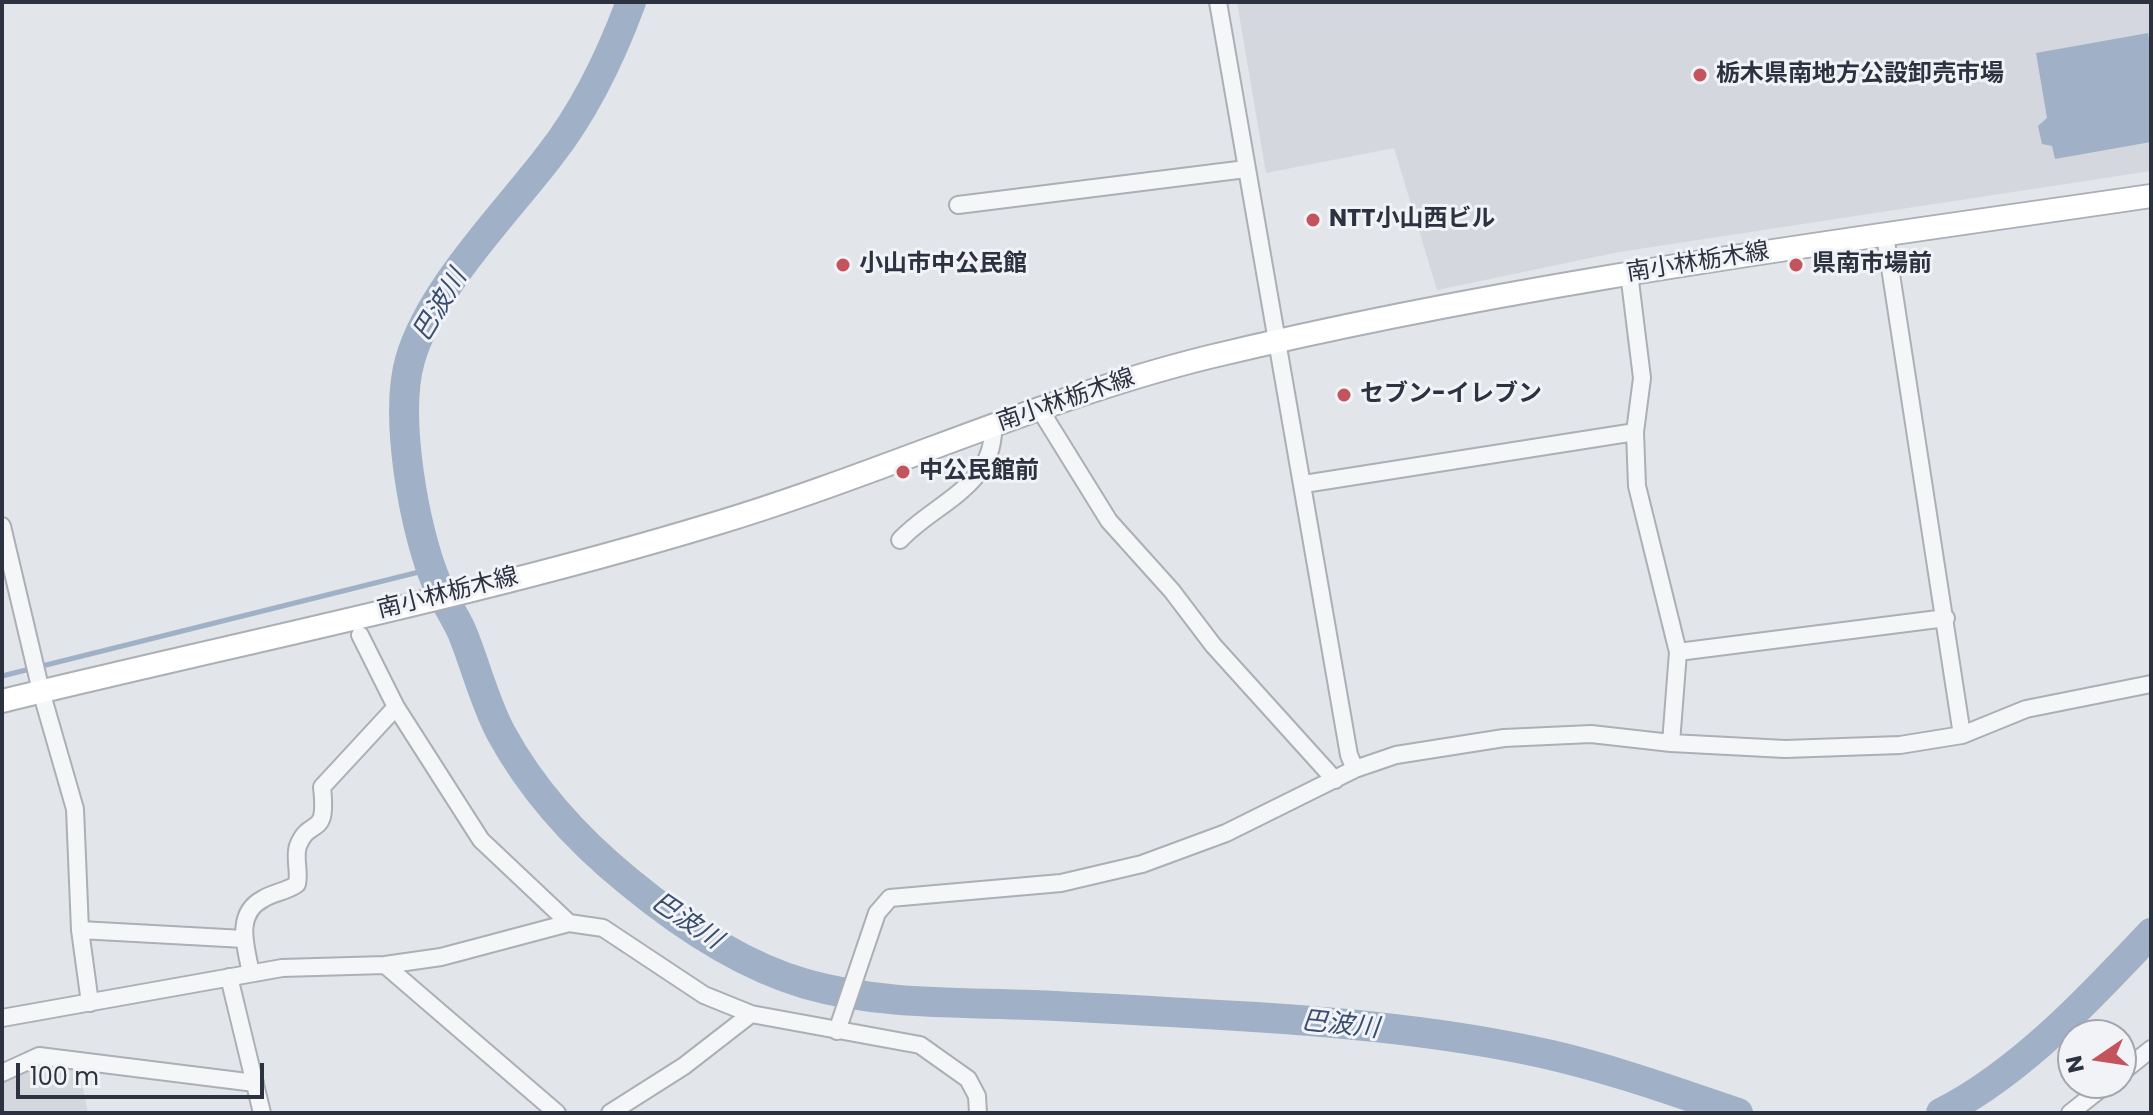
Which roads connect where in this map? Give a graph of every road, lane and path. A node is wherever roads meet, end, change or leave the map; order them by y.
1 (1218, 2) edge
2 (1246, 169) junction
3 (2151, 196) edge
4 (958, 205) dead end
5 (1885, 235) junction
6 (1629, 273) junction
7 (1276, 342) junction
8 (1039, 408) junction
9 (993, 425) junction
10 (1635, 432) junction
11 (1304, 484) junction
12 (2, 526) edge
13 (900, 540) dead end
14 (1946, 618) junction
15 (354, 627) junction
16 (1678, 652) junction
17 (2151, 684) edge
18 (41, 691) junction
19 (2, 701) edge
20 (396, 707) junction
21 (1962, 735) junction
22 (1671, 743) junction
23 (1355, 769) junction
24 (1335, 780) junction
25 (569, 923) junction
26 (80, 930) junction
27 (244, 939) junction
28 (385, 965) junction
29 (251, 973) junction
30 (229, 977) junction
31 (90, 1003) junction
32 (751, 1014) junction
33 (2, 1018) edge
34 (838, 1027) junction
35 (2, 1073) edge
36 (255, 1083) junction
37 (2088, 1099) edge
38 (262, 1113) edge
39 (557, 1113) edge
40 (610, 1113) edge
41 (978, 1113) edge
42 (2070, 1113) edge

1 - 2 street
2 - 4 street
2 - 7 street
3 - 5 main road, 南小林栃木線
5 - 6 main road, 南小林栃木線
5 - 14 street
6 - 7 main road, 南小林栃木線
6 - 10 street
7 - 8 main road, 南小林栃木線
7 - 11 street
8 - 9 main road, 南小林栃木線
8 - 24 street
9 - 13 street
9 - 15 main road, 南小林栃木線
10 - 11 street
10 - 16 street
11 - 23 street
12 - 18 street
14 - 16 street
14 - 21 street
15 - 18 main road, 南小林栃木線
15 - 20 street
16 - 22 street
17 - 21 street
18 - 19 main road, 南小林栃木線
18 - 26 street
20 - 25 street
20 - 27 street
21 - 22 street
22 - 23 street
23 - 24 street
24 - 34 street
25 - 28 street
25 - 32 street
26 - 27 street
26 - 31 street
27 - 29 street
28 - 29 street
28 - 39 street
29 - 30 street
30 - 31 street
30 - 36 street
31 - 33 street
32 - 34 street
32 - 40 street
34 - 41 street
35 - 36 street
36 - 38 street
37 - 42 street

